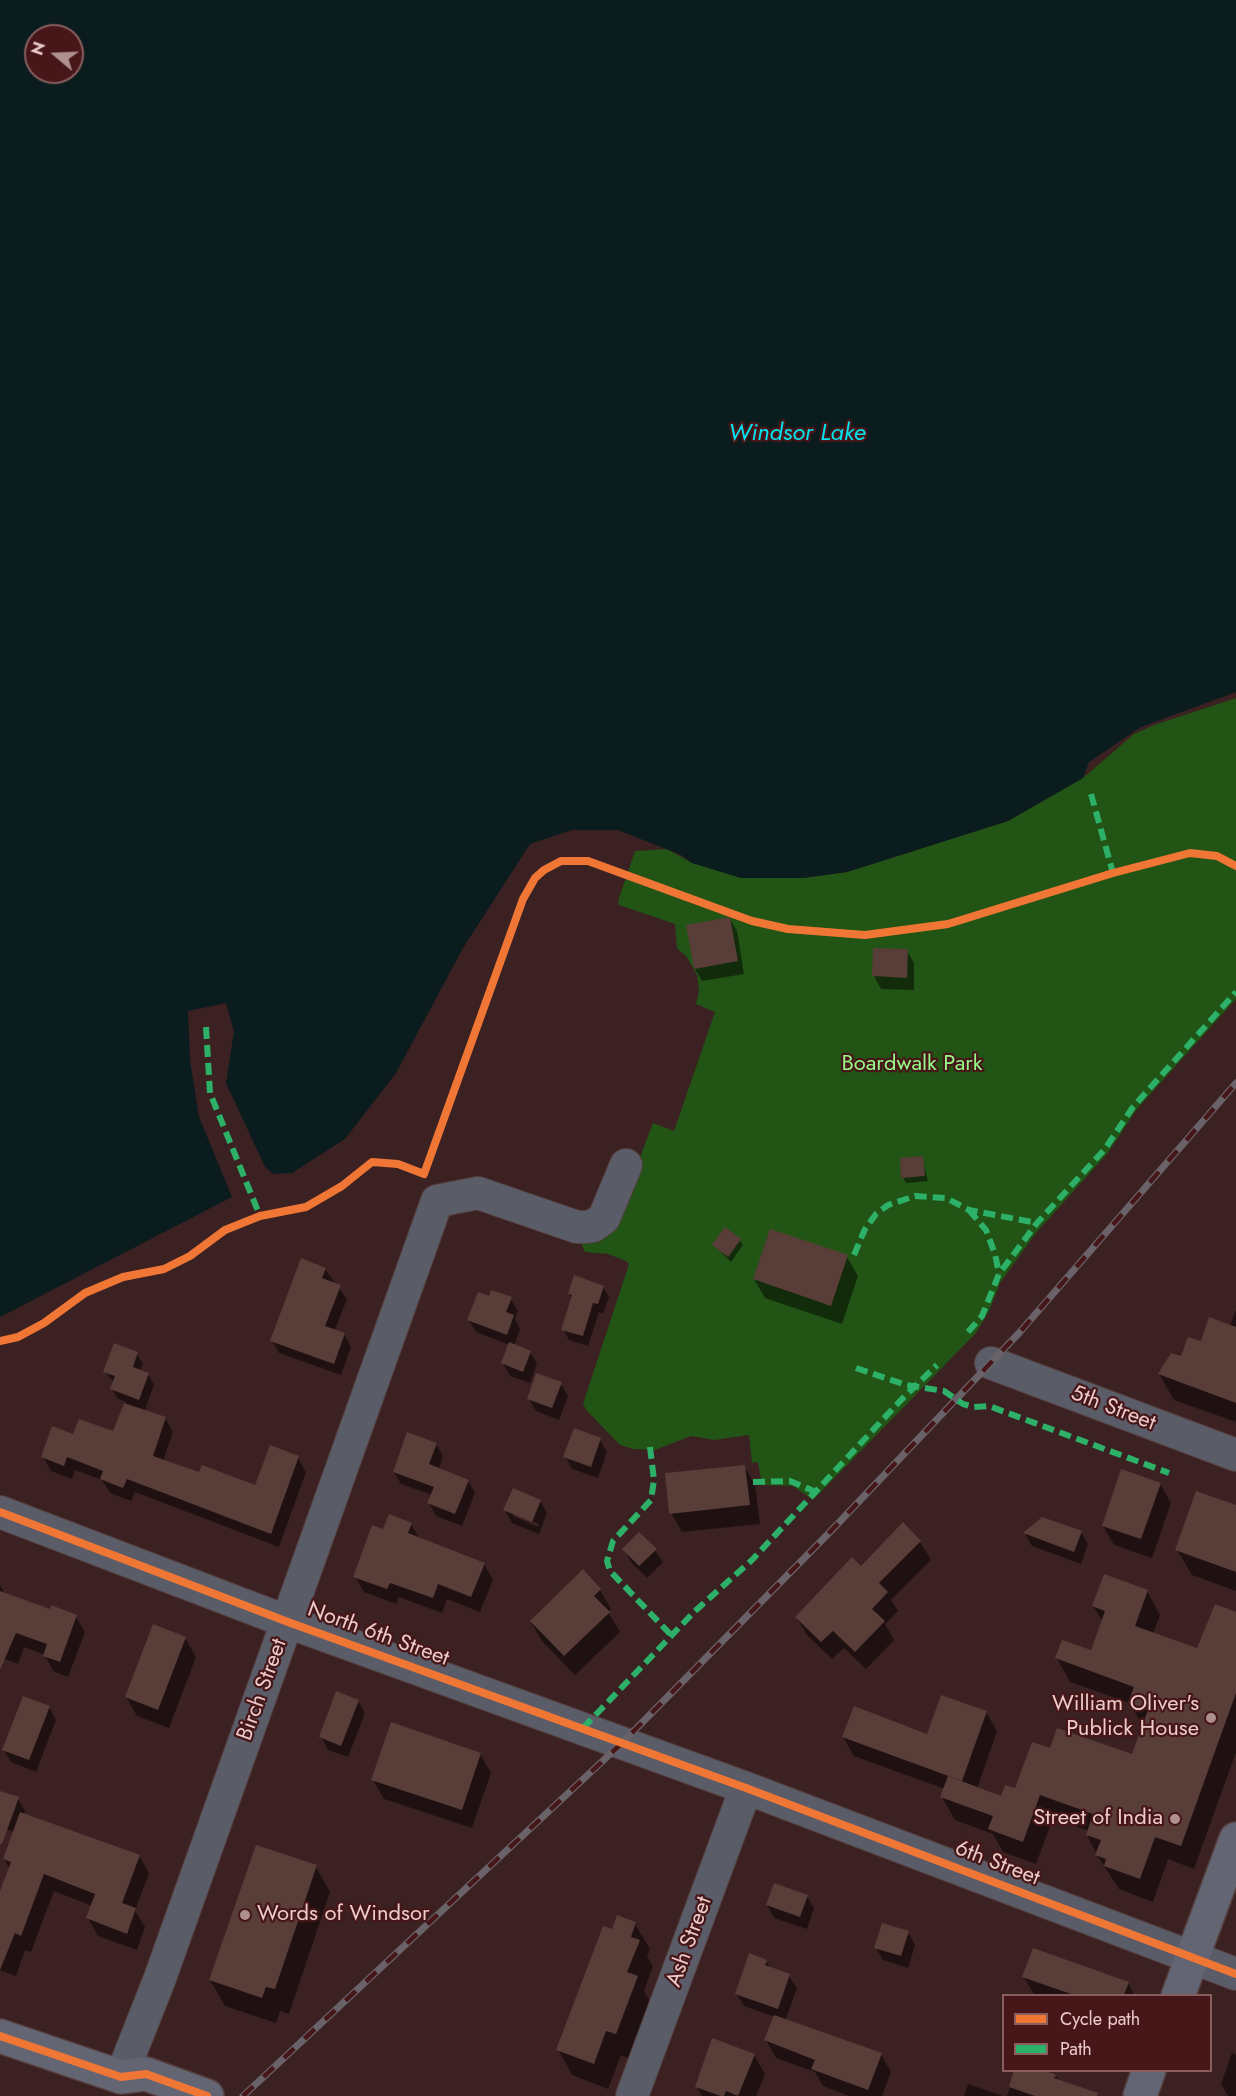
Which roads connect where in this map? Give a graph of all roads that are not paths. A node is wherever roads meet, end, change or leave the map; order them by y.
1 (626, 1165) dead end
2 (991, 1363) dead end
3 (1236, 1455) edge
4 (0, 1512) edge
5 (288, 1622) junction
6 (746, 1788) junction
7 (1236, 1839) edge
8 (1192, 1957) junction
9 (1236, 1974) edge
10 (1178, 1994) edge
11 (0, 2036) edge
12 (1148, 2072) edge
13 (129, 2086) edge
14 (207, 2096) edge
15 (632, 2096) edge
16 (1140, 2096) edge

1 - 5 street, Birch Street
2 - 3 street, 5th Street
4 - 5 street, North 6th Street
5 - 6 street, North 6th Street
5 - 13 street, Birch Street
6 - 8 street, 6th Street
6 - 15 street, Ash Street
7 - 8 main road
8 - 9 street, 6th Street
8 - 10 main road
11 - 13 main road
12 - 16 main road
13 - 14 main road

